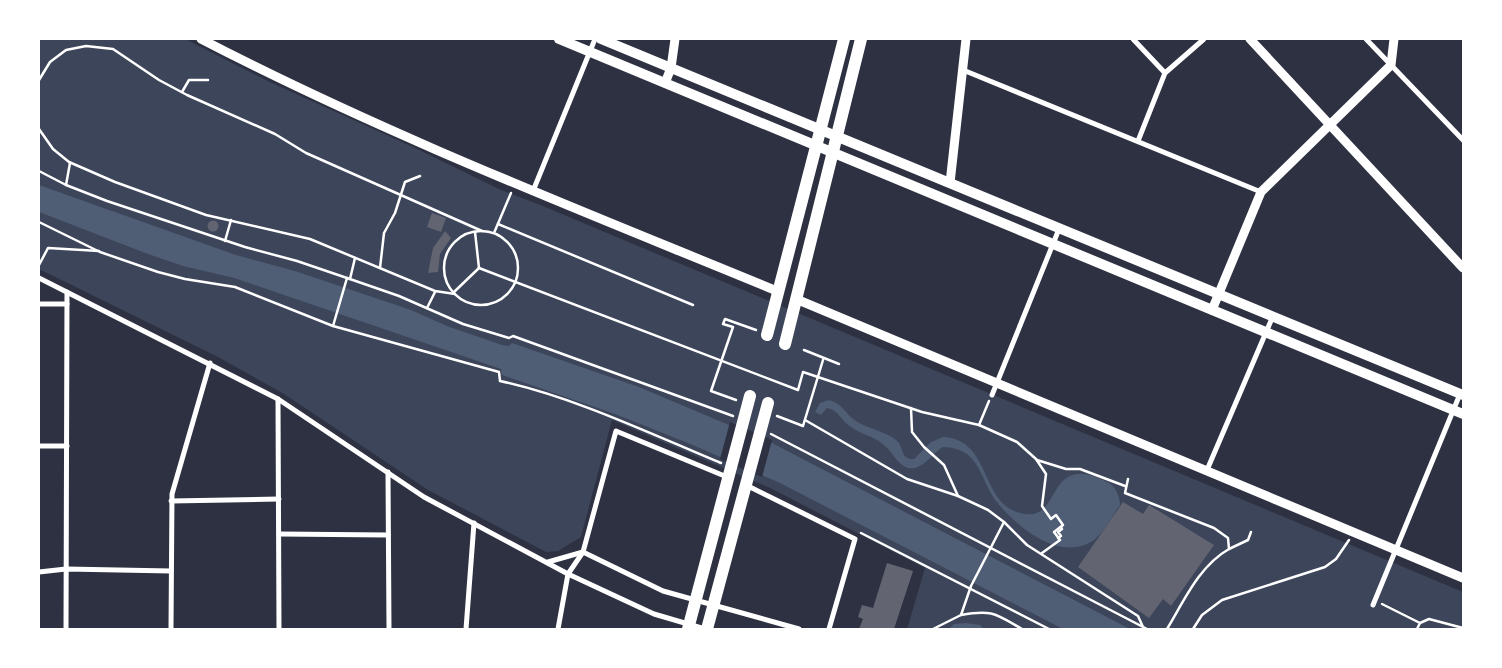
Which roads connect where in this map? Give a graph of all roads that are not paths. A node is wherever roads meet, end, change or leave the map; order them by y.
1 (201, 39) edge
2 (559, 39) edge
3 (595, 39) edge
4 (601, 39) edge
5 (675, 39) edge
6 (844, 39) edge
7 (861, 39) edge
8 (966, 39) edge
9 (1133, 39) edge
10 (1204, 39) edge
11 (1250, 39) edge
12 (1366, 39) edge
13 (1394, 39) edge
14 (590, 52) junction
15 (1391, 65) junction
16 (671, 68) junction
17 (963, 70) junction
18 (1165, 73) junction
19 (665, 83) junction
20 (1330, 125) junction
21 (819, 130) junction
22 (837, 136) junction
23 (1462, 137) edge
24 (1138, 141) junction
25 (815, 145) junction
26 (834, 153) junction
27 (950, 183) junction
28 (533, 192) junction
29 (1260, 192) junction
30 (1059, 229) junction
31 (1053, 244) junction
32 (1463, 268) edge
33 (39, 278) edge
34 (777, 291) junction
35 (67, 292) junction
36 (1218, 294) junction
37 (796, 299) junction
38 (39, 304) edge
39 (67, 304) junction
40 (1212, 310) junction
41 (1273, 316) junction
42 (761, 332) road end
43 (1266, 332) junction
44 (785, 344) dead end
45 (210, 363) junction
46 (996, 384) junction
47 (1462, 394) edge
48 (992, 395) road end
49 (750, 396) dead end
50 (278, 400) junction
51 (768, 403) dead end
52 (1458, 412) edge
53 (39, 446) edge
54 (67, 446) junction
55 (1207, 470) junction
56 (388, 472) junction
57 (728, 478) junction
58 (748, 479) junction
59 (279, 499) junction
60 (171, 501) junction
61 (474, 523) junction
62 (279, 534) junction
63 (388, 536) junction
64 (1395, 550) junction
65 (583, 552) junction
66 (547, 562) junction
67 (66, 569) junction
68 (171, 571) junction
69 (39, 572) edge
70 (568, 574) junction
71 (1463, 578) edge
72 (696, 600) junction
73 (713, 605) junction
74 (1373, 605) dead end
75 (688, 627) edge
76 (66, 629) edge
77 (171, 629) edge
78 (279, 629) edge
79 (388, 629) edge
80 (466, 629) edge
81 (558, 629) edge
82 (706, 629) edge
83 (799, 629) edge
84 (829, 629) edge

1 - 28 street
2 - 14 main road
3 - 14 street
4 - 16 main road
5 - 16 street
6 - 21 highway
7 - 22 highway
8 - 17 street
9 - 18 street
10 - 18 street
11 - 20 street
12 - 15 street
13 - 15 street
14 - 19 main road
14 - 28 street
15 - 20 street
15 - 23 street
16 - 19 street
16 - 21 main road
17 - 24 street
17 - 27 street
18 - 24 street
19 - 25 main road
20 - 29 street
20 - 32 street
21 - 22 main road
21 - 25 highway
22 - 26 highway
22 - 27 main road
24 - 29 street
25 - 26 main road
25 - 34 highway
26 - 31 main road
26 - 37 highway
27 - 30 main road
28 - 34 street
29 - 36 street
30 - 31 street
30 - 36 main road
31 - 40 main road
31 - 46 street
33 - 35 street
34 - 42 highway
35 - 39 street
35 - 45 street
36 - 40 street
36 - 41 main road
37 - 44 highway
37 - 46 street
38 - 39 street
39 - 54 street
40 - 43 main road
41 - 43 street
41 - 47 main road
43 - 52 main road
43 - 55 street
45 - 50 street
45 - 60 street
46 - 48 street
46 - 55 street
47 - 52 street
49 - 57 highway
50 - 56 street
50 - 59 street
51 - 58 highway
52 - 64 street
53 - 54 street
54 - 67 street
55 - 64 street
56 - 61 street
56 - 63 street
57 - 65 street
57 - 72 highway
58 - 73 highway
58 - 84 street
59 - 60 street
59 - 62 street
60 - 68 street
61 - 66 street
61 - 80 street
62 - 63 street
62 - 78 street
63 - 79 street
64 - 71 street
64 - 74 street
65 - 66 street
65 - 70 street
65 - 72 street
66 - 70 street
67 - 68 street
67 - 69 street
67 - 76 street
68 - 77 street
70 - 75 street
70 - 81 street
72 - 73 street
72 - 75 highway
73 - 82 highway
73 - 83 street
75 - 82 street

